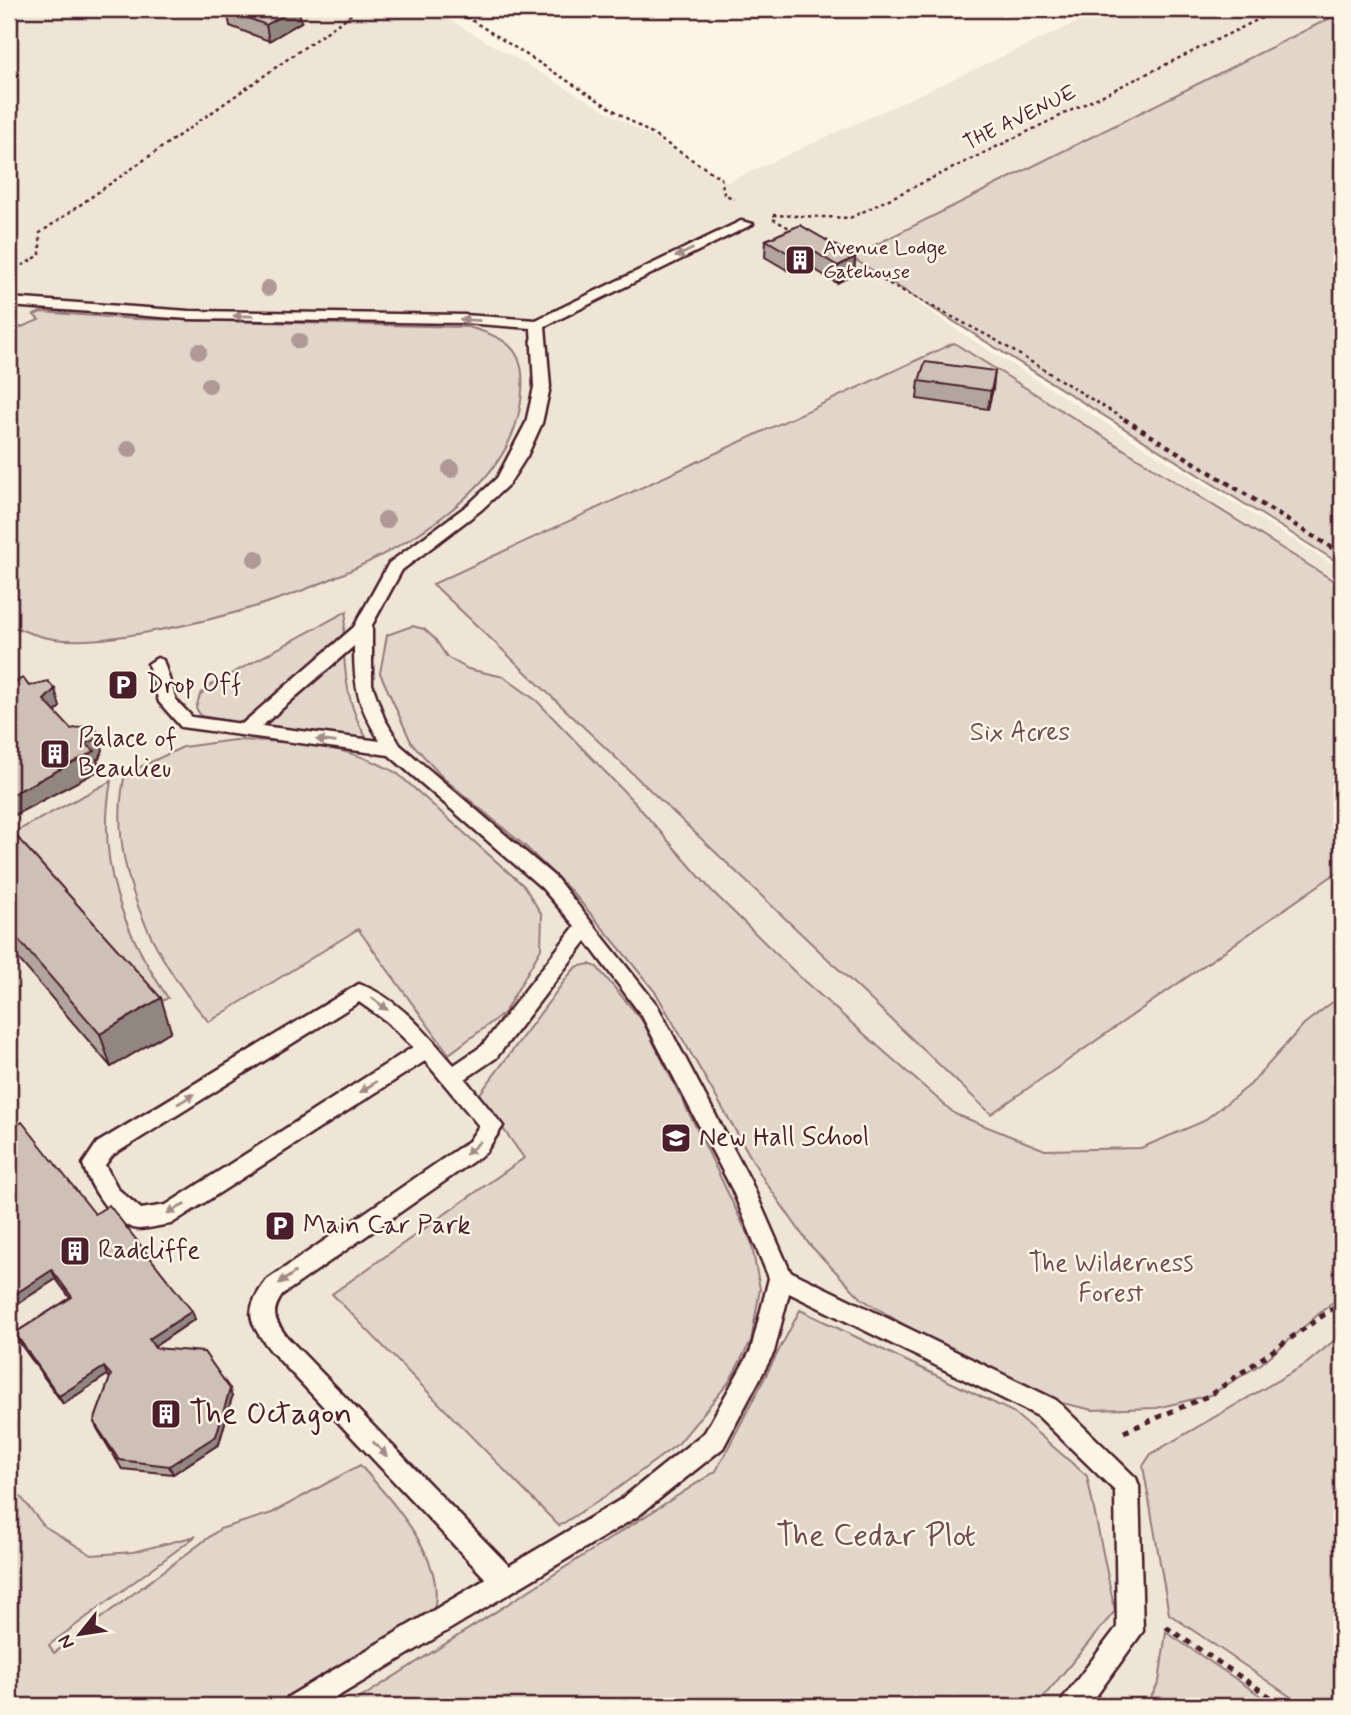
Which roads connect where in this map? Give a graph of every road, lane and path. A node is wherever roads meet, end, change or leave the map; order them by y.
1 (359, 9) edge
2 (454, 9) edge
3 (1280, 9) edge
4 (745, 204) dead end
5 (746, 224) dead end
6 (797, 232) edge
7 (846, 260) edge
8 (9, 274) edge
9 (9, 302) edge
10 (538, 324) junction
11 (1342, 554) edge
12 (362, 631) junction
13 (157, 664) dead end
14 (244, 731) junction
15 (394, 749) junction
16 (586, 926) junction
17 (425, 1050) junction
18 (450, 1078) junction
19 (781, 1278) junction
20 (1342, 1302) edge
21 (1088, 1448) junction
22 (505, 1580) junction
23 (1130, 1602) junction
24 (297, 1706) edge
25 (1073, 1706) edge
26 (1284, 1706) edge

1 - 8 path
2 - 4 path
3 - 6 path, THE AVENUE
5 -> 10 lane
7 - 11 path
10 -> 9 lane
10 - 12 lane
12 - 14 lane
12 - 15 lane
13 - 14 lane
15 -> 14 lane
15 - 16 lane
16 - 18 lane
16 - 19 lane
17 -> 17 lane
17 - 18 lane
18 -> 22 lane
19 - 21 lane
19 - 22 lane
20 - 21 path
21 - 23 lane
22 - 24 lane
23 - 25 lane
23 - 26 path

